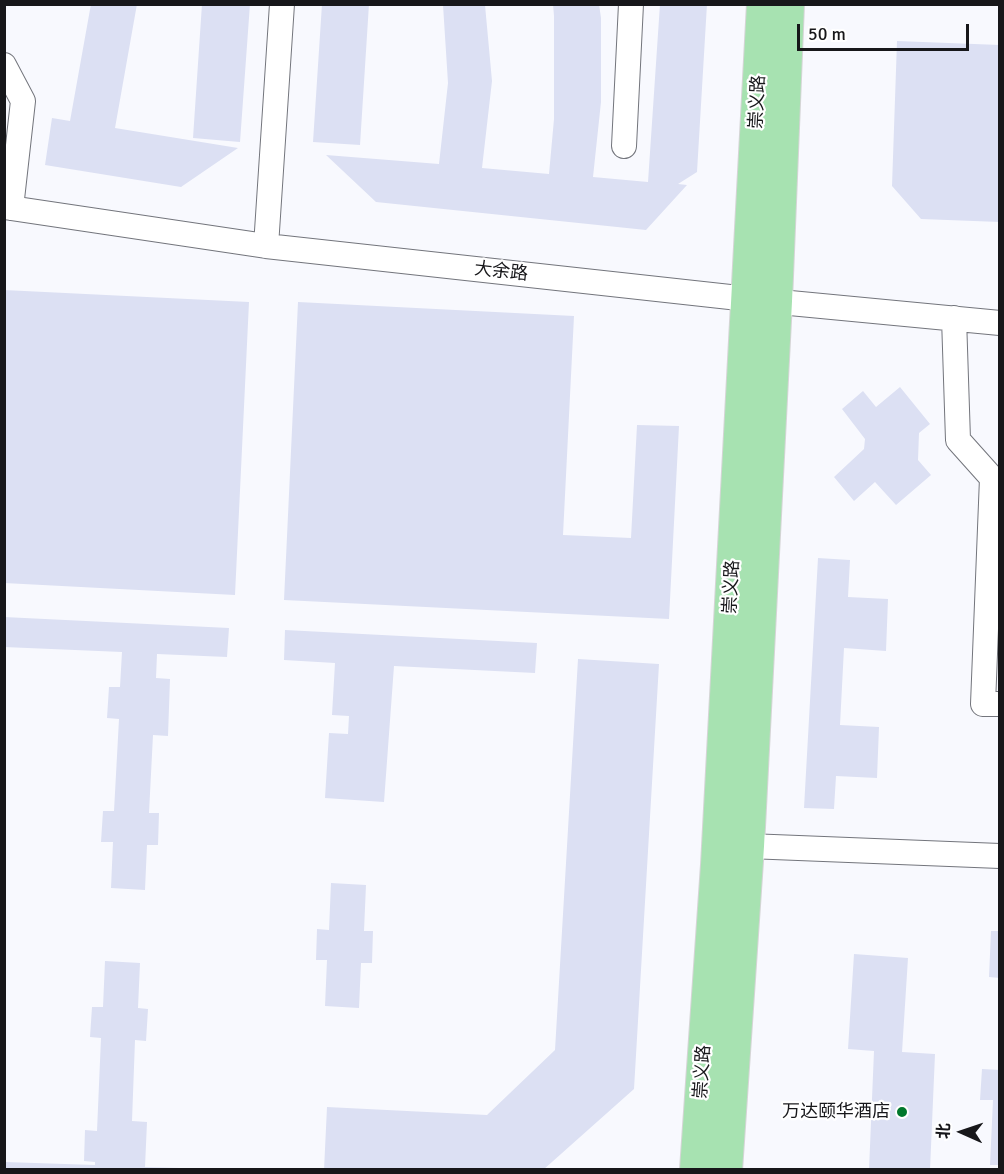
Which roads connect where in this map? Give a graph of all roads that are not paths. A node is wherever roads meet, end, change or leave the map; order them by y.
1 (282, 4) edge
2 (631, 4) edge
3 (763, 4) edge
4 (788, 4) edge
5 (4, 65) edge
6 (624, 146) dead end
7 (8, 207) edge
8 (266, 246) junction
9 (762, 300) junction
10 (954, 318) junction
11 (999, 323) edge
12 (994, 570) edge
13 (999, 704) edge
14 (748, 846) junction
15 (999, 856) edge
16 (696, 1170) edge
17 (726, 1170) edge

1 - 8 street
2 - 6 street
3 - 9 main road, 崇义路
4 - 9 main road, 崇义路
5 - 7 street
7 - 8 street, 大余路
8 - 9 street, 大余路
9 - 10 street, 大余路
9 - 14 main road, 崇义路
9 - 16 main road, 崇义路
10 - 11 street, 大余路
10 - 12 street
12 - 13 street
14 - 15 street
14 - 17 main road, 崇义路

